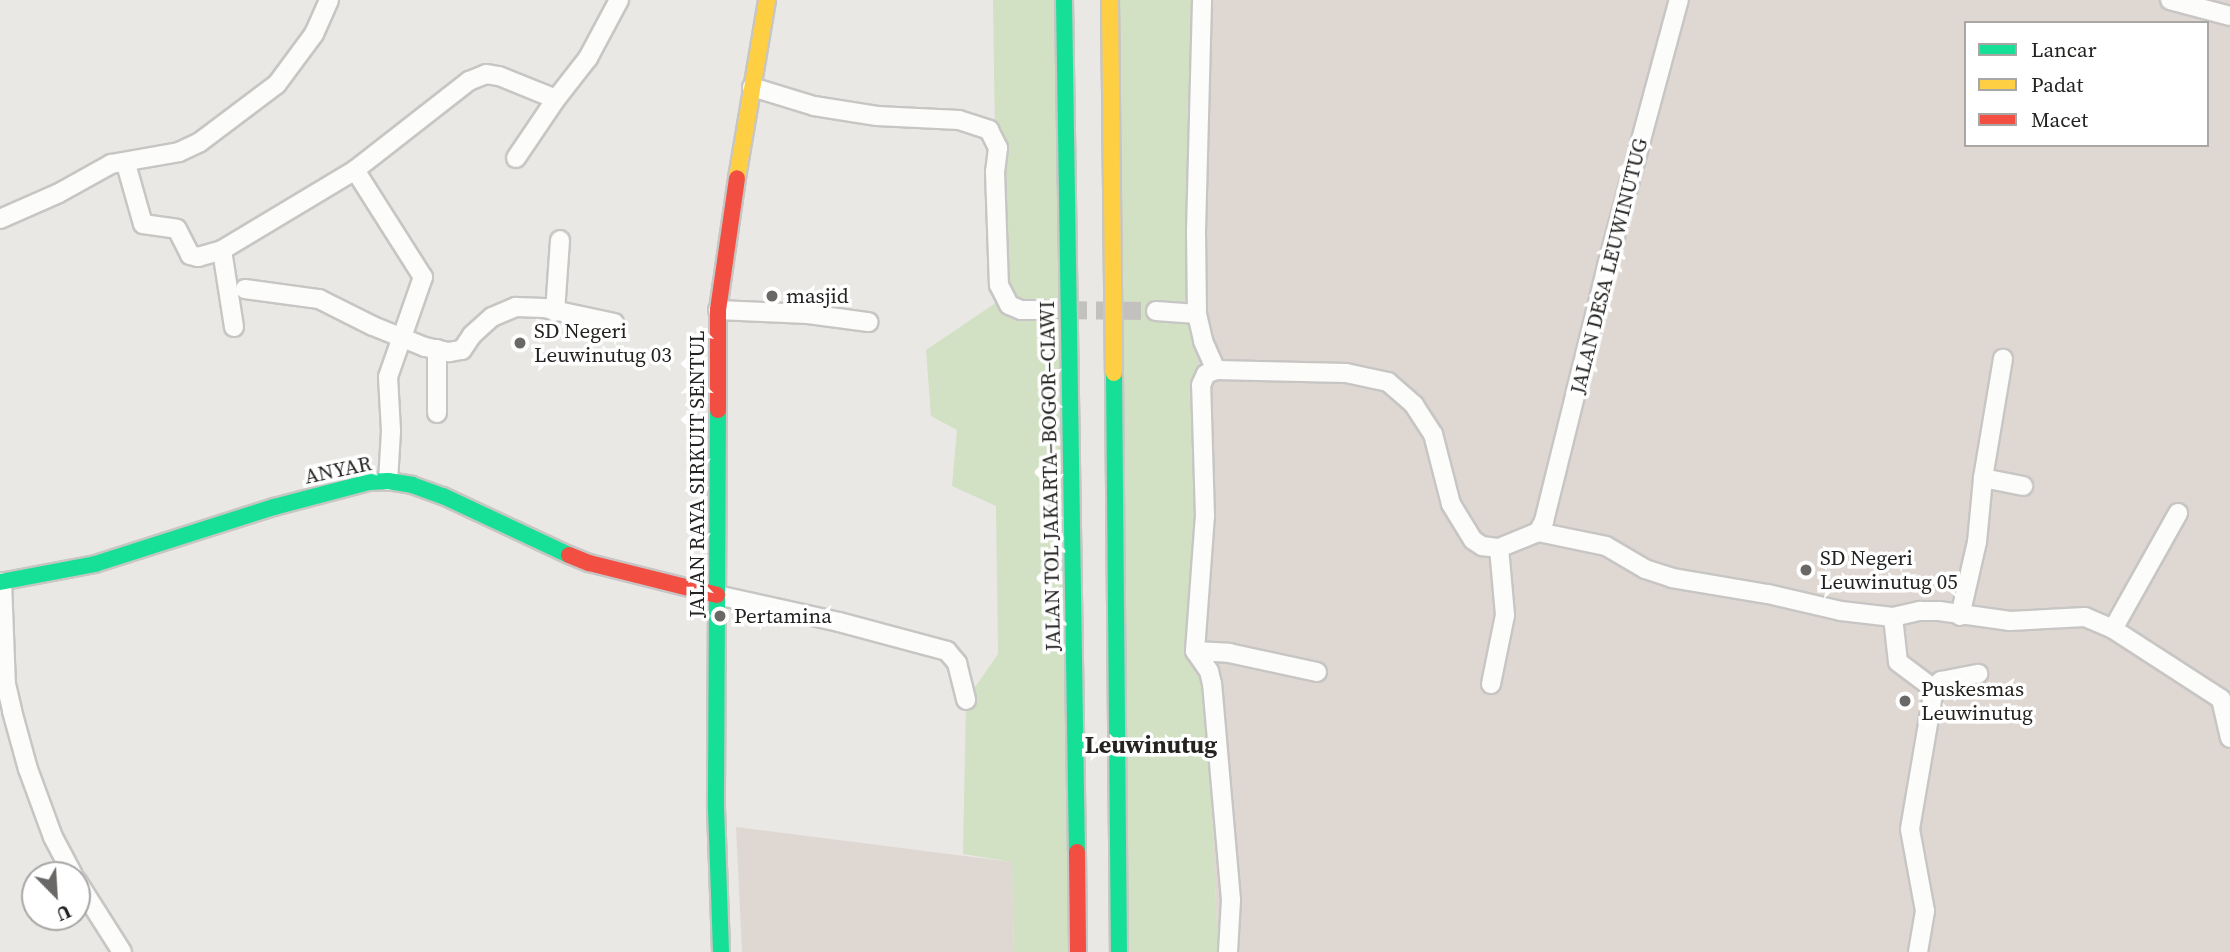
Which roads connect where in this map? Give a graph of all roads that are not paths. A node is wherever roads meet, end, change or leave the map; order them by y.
1 (329, 0) edge
2 (619, 0) edge
3 (767, 0) edge
4 (1064, 0) edge
5 (1110, 0) edge
6 (1202, 0) edge
7 (1679, 0) edge
8 (2171, 0) edge
9 (2230, 16) edge
10 (752, 87) junction
11 (556, 99) junction
12 (516, 158) dead end
13 (126, 164) junction
14 (355, 170) junction
15 (0, 219) edge
16 (560, 240) dead end
17 (222, 250) junction
18 (244, 289) dead end
19 (718, 310) junction
20 (1042, 310) tunnel mouth
21 (1156, 311) tunnel mouth
22 (555, 312) junction
23 (1197, 314) junction
24 (868, 322) dead end
25 (614, 323) dead end
26 (234, 327) dead end
27 (400, 337) junction
28 (437, 349) junction
29 (2003, 359) dead end
30 (1216, 370) junction
31 (437, 413) dead end
32 (1983, 478) junction
33 (388, 481) junction
34 (2023, 486) dead end
35 (2178, 513) dead end
36 (1538, 532) junction
37 (1499, 548) junction
38 (1, 582) edge
39 (717, 595) junction
40 (1960, 616) junction
41 (1893, 617) junction
42 (2113, 629) junction
43 (1195, 652) junction
44 (1317, 672) dead end
45 (1978, 674) dead end
46 (1491, 684) dead end
47 (1937, 685) junction
48 (966, 699) dead end
49 (6, 712) edge
50 (2230, 738) edge
51 (66, 861) edge
52 (91, 903) edge
53 (122, 952) edge
54 (721, 952) edge
55 (1078, 952) edge
56 (1119, 952) edge
57 (1228, 952) edge
58 (1917, 952) edge

1 - 13 street
2 - 11 street
3 - 10 main road, JALAN RAYA SIRKUIT SENTUL
4 - 55 main road, JALAN TOL JAKARTA–BOGOR–CIAWI
5 - 56 main road
6 - 23 street
7 - 36 street, JALAN DESA LEUWINUTUG
8 - 9 street
10 - 19 main road, JALAN RAYA SIRKUIT SENTUL
10 - 20 street
11 - 12 street
11 - 14 street
13 - 15 street
13 - 17 street
14 - 17 street
14 - 27 street
16 - 22 street
17 - 26 street
18 - 27 street
19 - 24 street
19 - 39 main road, JALAN RAYA SIRKUIT SENTUL
21 - 23 street
22 - 25 street
22 - 28 street
23 - 30 street
27 - 28 street
27 - 33 street
28 - 31 street
29 - 32 street
30 - 37 street
30 - 43 street
32 - 34 street
32 - 40 street
33 - 38 main road, ANYAR
33 - 39 main road, ANYAR
35 - 42 street
36 - 37 street
36 - 41 street
37 - 46 street
38 - 49 street
39 - 48 street
39 - 54 main road, JALAN RAYA SIRKUIT SENTUL
40 - 41 street
40 - 42 street
41 - 47 street
42 - 50 street
43 - 44 street
43 - 57 street
45 - 47 street
47 - 58 street
49 - 51 street
52 - 53 street

